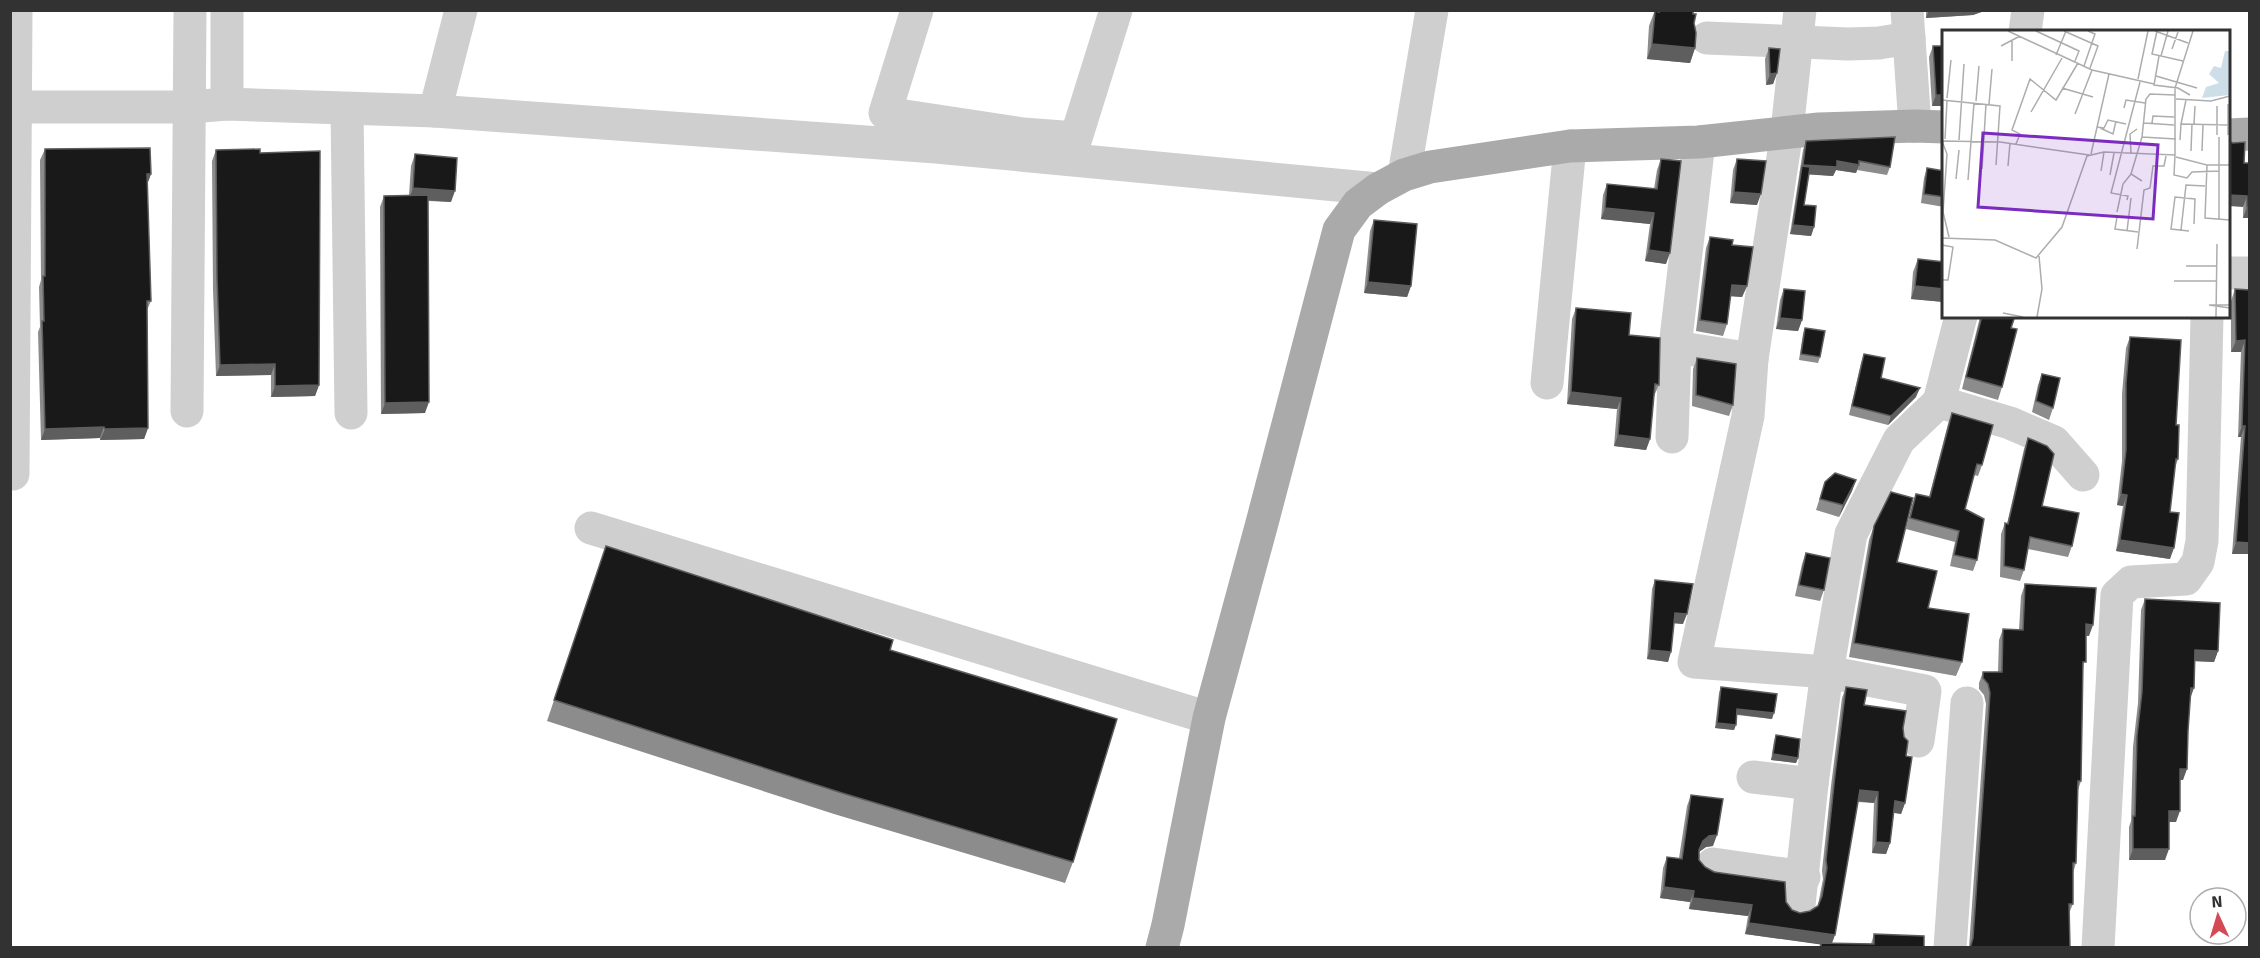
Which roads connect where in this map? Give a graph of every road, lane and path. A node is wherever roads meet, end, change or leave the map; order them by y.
1 (16, 10) edge
2 (190, 10) edge
3 (227, 10) edge
4 (461, 10) edge
5 (917, 10) edge
6 (1116, 10) edge
7 (1432, 10) edge
8 (2028, 10) edge
9 (1908, 24) edge
10 (1799, 25) edge
11 (2025, 30) edge
12 (1707, 38) dead end
13 (228, 104) junction
14 (14, 107) edge
15 (190, 107) junction
16 (347, 109) junction
17 (435, 111) junction
18 (1929, 126) edge
19 (1787, 131) junction
20 (2250, 134) edge
21 (2230, 135) edge
22 (1699, 142) junction
23 (1022, 145) junction
24 (1570, 146) junction
25 (1391, 182) junction
26 (2230, 273) edge
27 (2250, 273) edge
28 (1960, 318) edge
29 (2207, 318) edge
30 (1675, 347) junction
31 (1752, 359) junction
32 (1547, 383) dead end
33 (1939, 402) junction
34 (187, 411) dead end
35 (351, 413) dead end
36 (1672, 437) dead end
37 (13, 474) dead end
38 (2083, 475) dead end
39 (591, 528) dead end
40 (1827, 672) junction
41 (1967, 703) dead end
42 (1209, 718) junction
43 (1918, 741) dead end
44 (1753, 777) dead end
45 (1812, 784) junction
46 (1713, 864) dead end
47 (1169, 940) edge
48 (1950, 948) edge
49 (2098, 948) edge

1 - 14 street
2 - 15 street
3 - 13 street
4 - 17 street
5 - 23 street
6 - 23 street
7 - 25 street
8 - 11 street
9 - 10 street
9 - 18 street
10 - 12 street
10 - 19 street
13 - 15 street
13 - 16 street
14 - 15 street
14 - 37 street
15 - 34 street
16 - 17 street
16 - 35 street
17 - 23 street
18 - 19 main road
19 - 22 main road
19 - 31 street
20 - 21 main road
22 - 24 main road
22 - 30 street
23 - 25 street
24 - 25 main road
24 - 32 street
25 - 42 main road
26 - 27 street
28 - 33 street
29 - 49 street
30 - 31 street
30 - 36 street
31 - 40 street
33 - 38 street
33 - 40 street
39 - 42 street
40 - 43 street
40 - 45 street
41 - 48 street
42 - 47 main road
44 - 45 street
45 - 46 street

